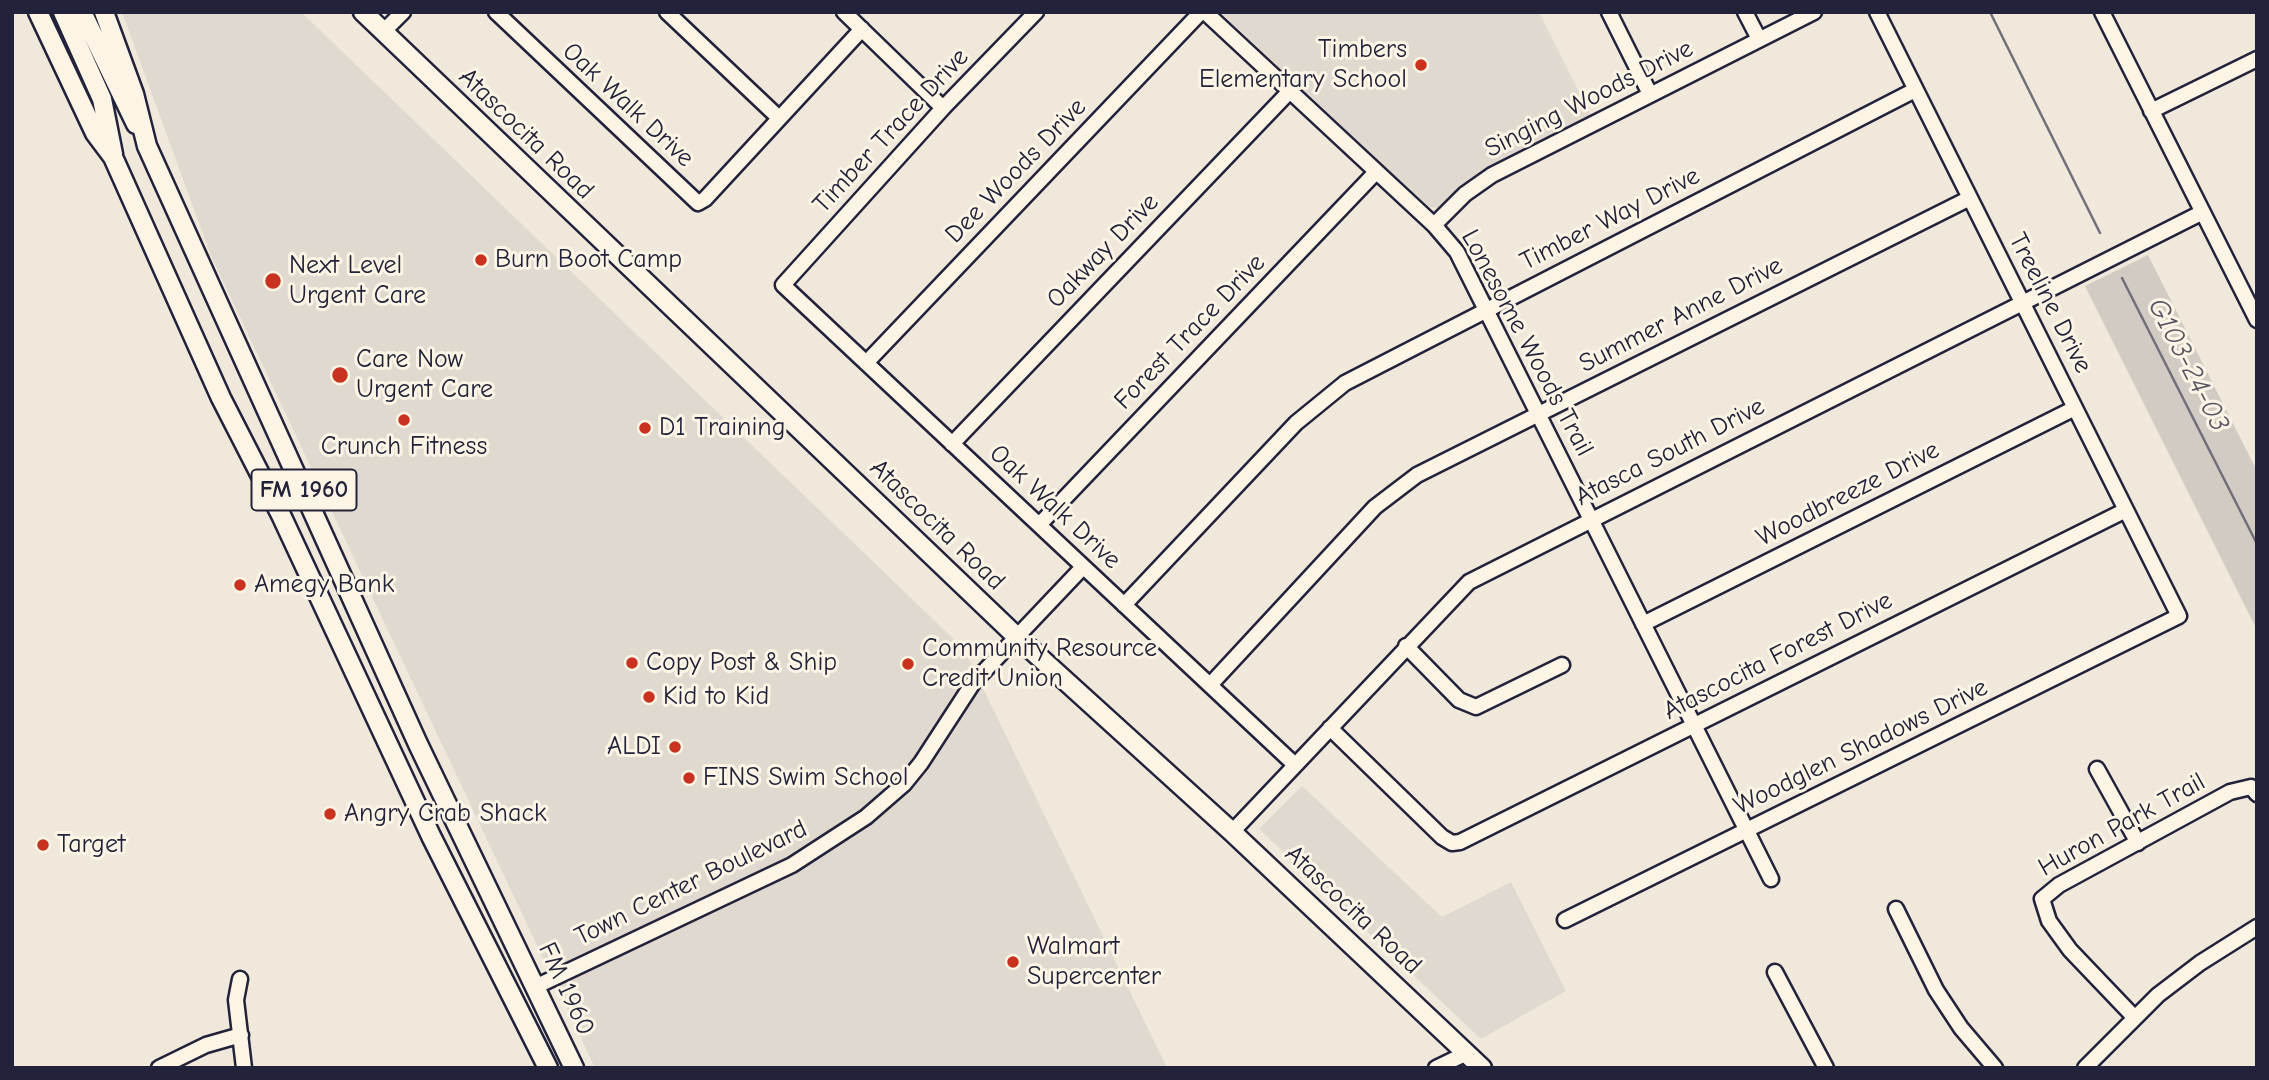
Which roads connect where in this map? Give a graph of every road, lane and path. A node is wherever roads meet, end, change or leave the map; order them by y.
1 (38, 12) edge
2 (63, 12) edge
3 (82, 12) edge
4 (104, 12) edge
5 (403, 12) edge
6 (496, 12) edge
7 (667, 12) edge
8 (844, 12) edge
9 (1203, 12) edge
10 (1609, 12) edge
11 (1745, 12) edge
12 (1814, 12) edge
13 (1877, 12) edge
14 (2102, 12) edge
15 (367, 13) edge
16 (1031, 14) edge
17 (862, 29) junction
18 (383, 32) junction
19 (1759, 39) junction
20 (2257, 59) edge
21 (1915, 90) junction
22 (1289, 92) junction
23 (1650, 94) junction
24 (943, 108) junction
25 (2151, 111) junction
26 (779, 118) junction
27 (147, 146) junction
28 (113, 157) junction
29 (1376, 172) junction
30 (1970, 198) junction
31 (2202, 213) junction
32 (1434, 225) junction
33 (783, 285) joint
34 (2022, 303) junction
35 (1486, 310) junction
36 (2257, 320) edge
37 (866, 363) junction
38 (2075, 408) junction
39 (1539, 414) junction
40 (952, 444) junction
41 (2126, 510) junction
42 (1591, 520) junction
43 (1039, 525) junction
44 (1083, 567) junction
45 (1124, 605) junction
46 (2179, 616) joint
47 (1643, 624) junction
48 (1016, 636) junction
49 (1406, 646) junction
50 (1562, 665) dead end
51 (1210, 685) junction
52 (1694, 725) junction
53 (1330, 728) junction
54 (1294, 764) junction
55 (2096, 769) dead end
56 (2254, 790) edge
57 (1747, 831) junction
58 (1232, 832) junction
59 (2138, 844) junction
60 (1771, 879) dead end
61 (1896, 909) dead end
62 (1565, 920) dead end
63 (2257, 928) edge
64 (1775, 972) dead end
65 (240, 979) dead end
66 (537, 986) junction
67 (2134, 1017) junction
68 (241, 1035) junction
69 (1467, 1053) junction
70 (159, 1068) edge
71 (244, 1068) edge
72 (548, 1068) edge
73 (574, 1068) edge
74 (1436, 1068) edge
75 (1481, 1068) edge
76 (1826, 1068) edge
77 (1996, 1068) edge
78 (2085, 1068) edge

1 - 28 main road, FM 1960 / FM 1960
2 - 28 main road
3 - 27 main road
4 - 27 main road, FM 1960 / FM 1960
5 - 18 street
6 - 26 street, Oak Walk Drive
7 - 26 street
8 - 17 street
9 - 22 street, Lonesome Woods Trail
9 - 37 street, Dee Woods Drive
10 - 23 street
11 - 19 street
12 - 19 street, Singing Woods Drive
13 - 21 street, Treeline Drive
14 - 25 street
15 - 18 main road, Atascocita Road
16 - 24 street, Timber Trace Drive
17 - 24 street
17 - 26 street
18 - 48 main road, Atascocita Road
19 - 23 street, Singing Woods Drive
20 - 25 street
21 - 30 street, Treeline Drive
21 - 35 street, Timber Way Drive
22 - 29 street, Lonesome Woods Trail
22 - 40 street, Oakway Drive
23 - 32 street, Singing Woods Drive
24 - 33 street, Timber Trace Drive
25 - 31 street
27 - 66 main road, FM 1960 / FM 1960
28 - 72 main road, FM 1960 / FM 1960
29 - 32 street, Lonesome Woods Trail
29 - 43 street, Forest Trace Drive
30 - 34 street, Treeline Drive
30 - 39 street, Summer Anne Drive
31 - 34 street, Atasca South Drive
31 - 36 street
32 - 35 street, Lonesome Woods Trail
33 - 37 street, Oak Walk Drive
34 - 38 street, Treeline Drive
34 - 42 street, Atasca South Drive
35 - 39 street, Lonesome Woods Trail
35 - 45 street, Timber Way Drive
37 - 40 street, Oak Walk Drive
38 - 41 street, Treeline Drive
38 - 47 street, Woodbreeze Drive
39 - 42 street, Lonesome Woods Trail
39 - 51 street, Summer Anne Drive
40 - 43 street, Oak Walk Drive
41 - 46 street, Treeline Drive
41 - 52 street, Atascocita Forest Drive
42 - 47 street, Lonesome Woods Trail
42 - 49 street, Atasca South Drive
43 - 44 street, Oak Walk Drive
44 - 45 street, Oak Walk Drive
44 - 48 street, Town Center Boulevard
45 - 51 street, Oak Walk Drive
46 - 57 street, Woodglen Shadows Drive
47 - 52 street, Lonesome Woods Trail
48 - 58 main road, Atascocita Road
48 - 66 street, Town Center Boulevard
49 - 50 street
49 - 53 street, Atasca South Drive
51 - 54 street, Oak Walk Drive
52 - 53 street, Atascocita Forest Drive
52 - 57 street, Lonesome Woods Trail
53 - 54 street, Atasca South Drive
54 - 58 street, Atasca South Drive
55 - 59 street
56 - 59 street, Huron Park Trail
57 - 60 street, Lonesome Woods Trail
57 - 62 street, Woodglen Shadows Drive
58 - 69 main road, Atascocita Road
59 - 67 street, Huron Park Trail
61 - 77 street
63 - 67 street
64 - 76 street
65 - 68 street
66 - 73 main road, FM 1960 / FM 1960
67 - 78 street
68 - 70 street
68 - 71 street
69 - 74 street
69 - 75 main road, Atascocita Road

